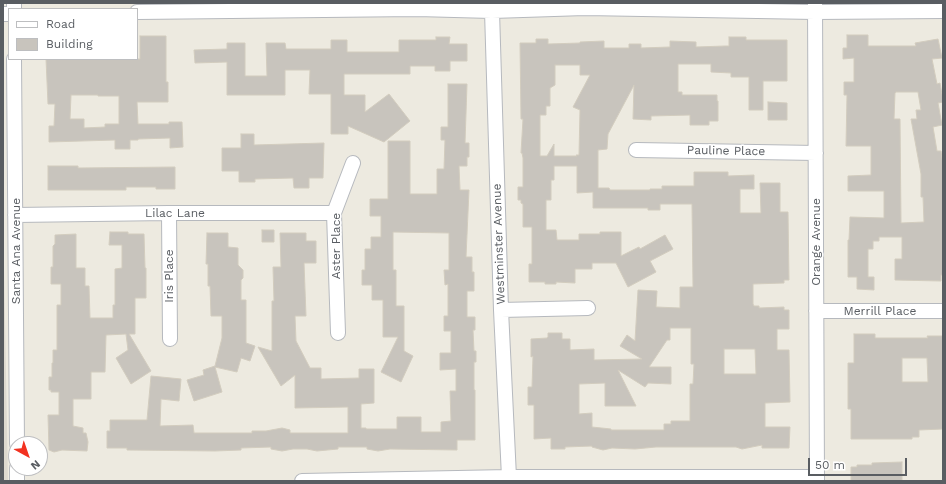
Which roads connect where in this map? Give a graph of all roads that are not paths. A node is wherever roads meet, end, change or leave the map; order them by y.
1 (417, 6) edge
2 (584, 6) edge
3 (815, 7) edge
4 (492, 11) junction
5 (943, 11) edge
6 (138, 12) edge
7 (14, 60) edge
8 (636, 150) dead end
9 (816, 153) junction
10 (353, 162) dead end
11 (169, 213) junction
12 (334, 213) junction
13 (16, 215) junction
14 (588, 308) dead end
15 (501, 310) junction
16 (816, 311) junction
17 (943, 311) edge
18 (338, 333) dead end
19 (170, 339) dead end
20 (17, 436) edge
21 (509, 477) junction
22 (817, 479) edge
23 (302, 481) edge

1 - 4 street
1 - 6 street
2 - 3 street
2 - 4 street
3 - 5 street
3 - 9 street, Orange Avenue
4 - 15 street, Westminster Avenue
7 - 13 street, Santa Ana Avenue
8 - 9 street, Pauline Place
9 - 16 street, Orange Avenue
10 - 12 street, Aster Place
11 - 12 street, Lilac Lane
11 - 13 street, Lilac Lane
11 - 19 street, Iris Place
12 - 18 street, Aster Place
13 - 20 street, Santa Ana Avenue
14 - 15 street
15 - 21 street, Westminster Avenue
16 - 17 street, Merrill Place
16 - 22 street, Orange Avenue
21 - 22 street
21 - 23 street

